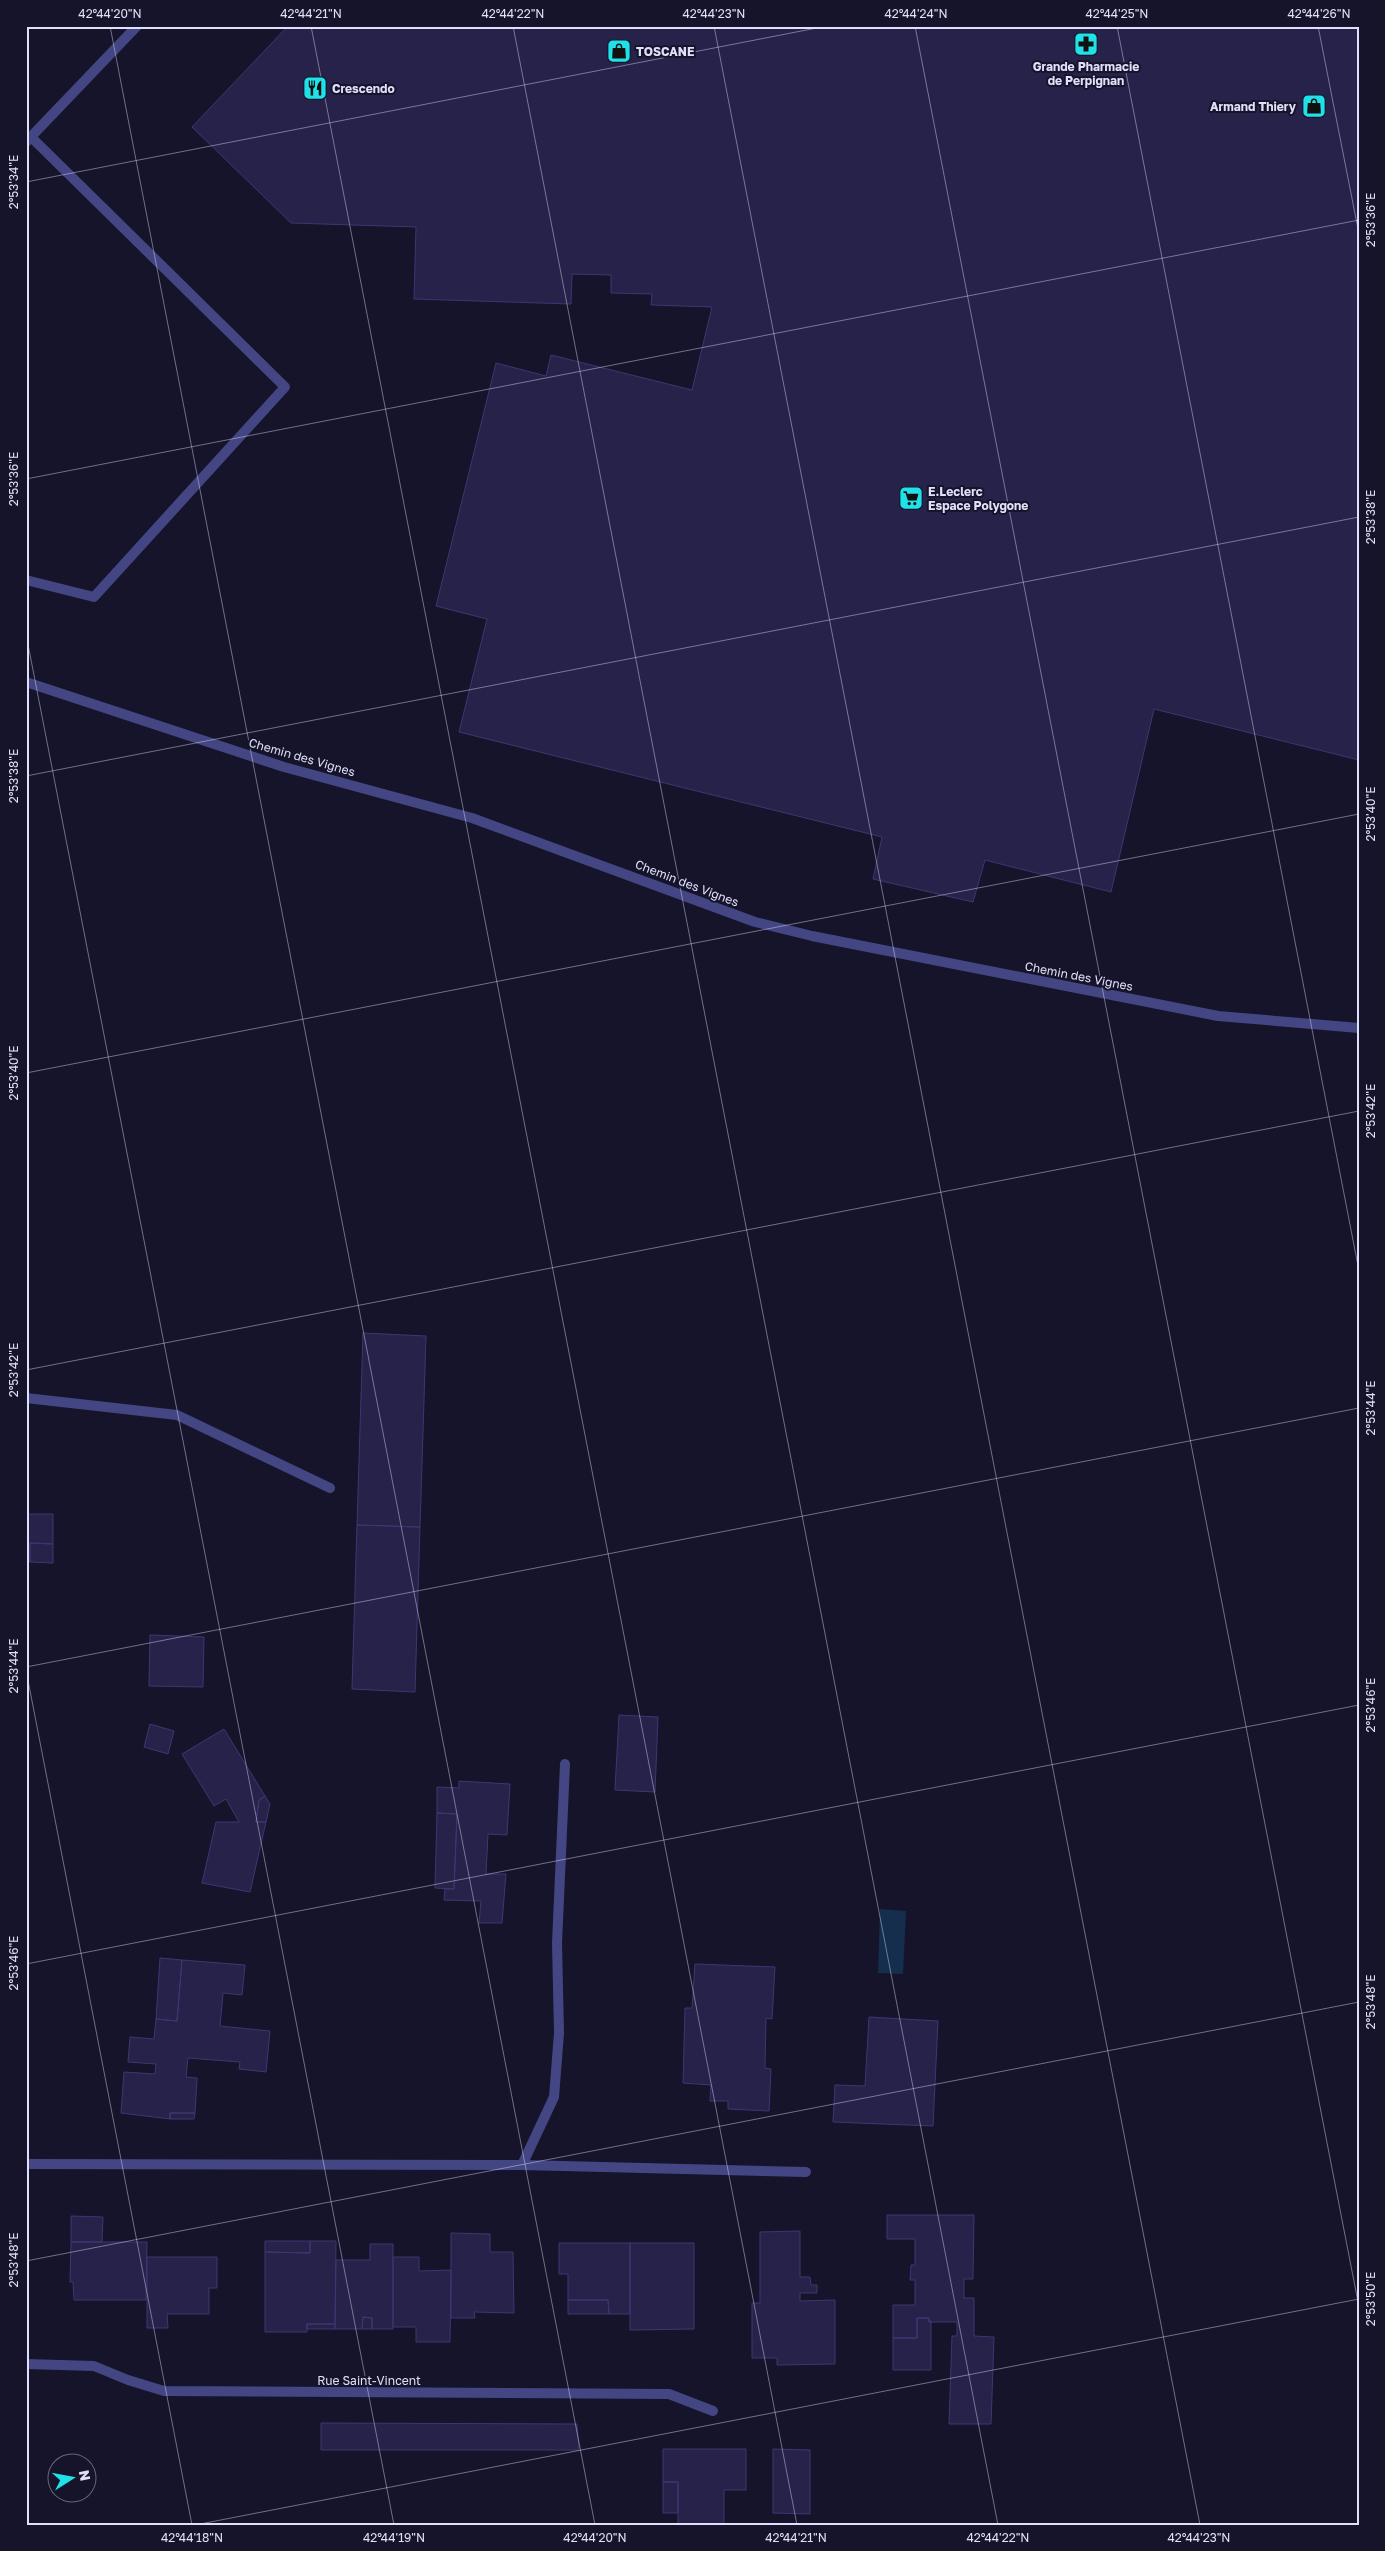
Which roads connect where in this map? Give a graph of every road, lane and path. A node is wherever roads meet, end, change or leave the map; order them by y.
1 (137, 26) edge
2 (29, 140) edge
3 (26, 580) edge
4 (26, 682) edge
5 (1359, 1028) edge
6 (26, 1398) edge
7 (330, 1488) dead end
8 (565, 1764) dead end
9 (26, 2164) edge
10 (522, 2164) junction
11 (806, 2172) dead end
12 (26, 2364) edge
13 (713, 2411) dead end

1 - 2 street
2 - 3 street
4 - 5 street, Chemin des Vignes
6 - 7 street
8 - 10 street
9 - 10 street
10 - 11 street
12 - 13 street, Rue Saint-Vincent

